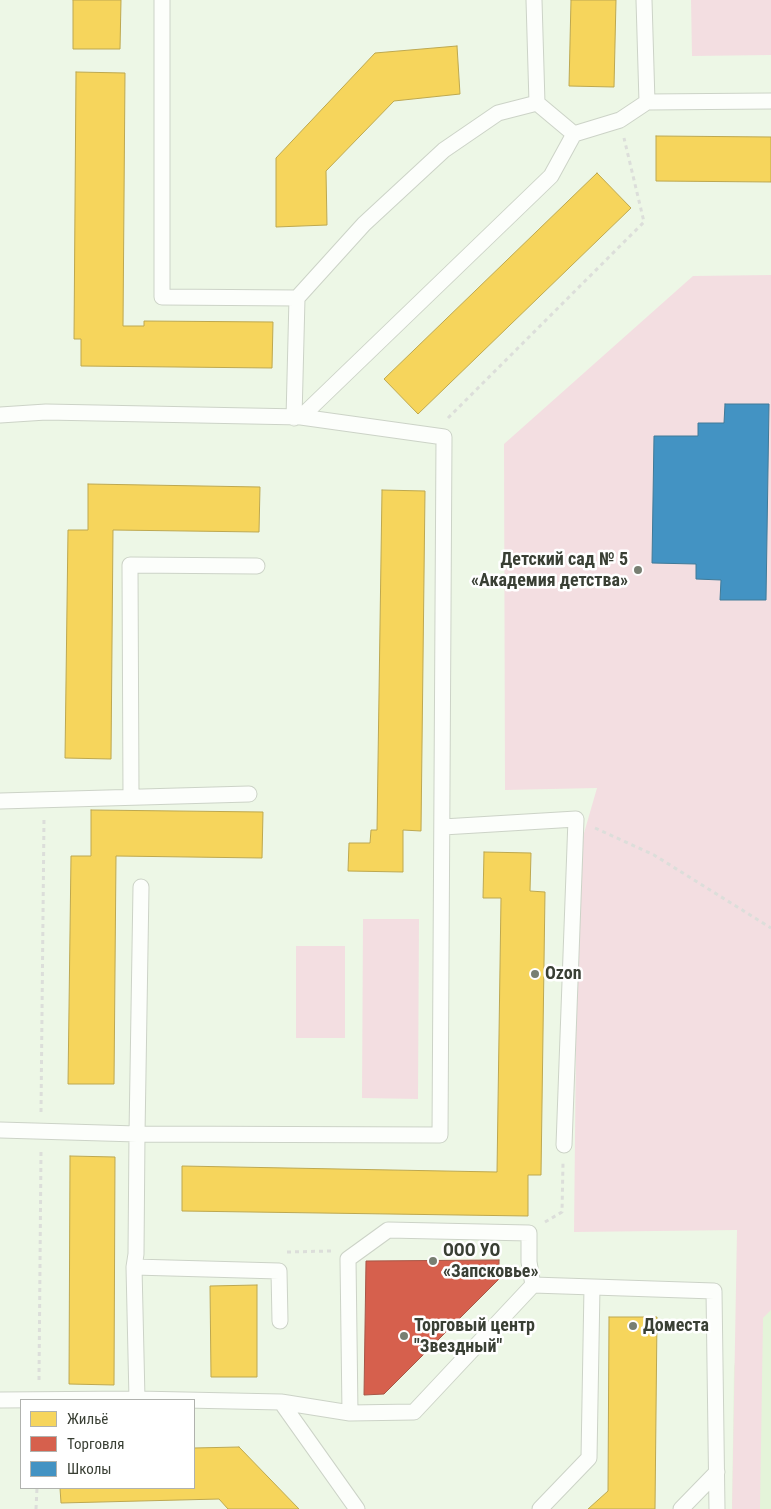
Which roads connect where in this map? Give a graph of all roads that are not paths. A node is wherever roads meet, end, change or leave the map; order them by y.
1 (162, 0) edge
2 (534, 0) edge
3 (644, 0) edge
4 (771, 101) edge
5 (647, 102) junction
6 (536, 103) junction
7 (574, 134) junction
8 (297, 298) junction
9 (0, 415) edge
10 (298, 417) junction
11 (257, 566) dead end
12 (249, 794) dead end
13 (131, 797) junction
14 (0, 801) edge
15 (443, 827) junction
16 (141, 887) dead end
17 (0, 1130) edge
18 (137, 1134) junction
19 (564, 1145) road end
20 (134, 1267) junction
21 (533, 1285) junction
22 (592, 1287) junction
23 (280, 1321) dead end
24 (137, 1399) edge
25 (0, 1400) edge
26 (20, 1400) edge
27 (195, 1400) edge
28 (282, 1402) junction
29 (350, 1413) junction
30 (717, 1472) junction
31 (357, 1509) edge
32 (540, 1509) edge
33 (681, 1509) edge
34 (717, 1509) edge

1 - 8 lane
2 - 6 lane
3 - 5 lane
4 - 5 lane
5 - 7 lane
6 - 7 lane
6 - 8 lane
7 - 10 lane
8 - 10 lane
9 - 10 lane
10 - 15 lane
11 - 13 lane
12 - 13 lane
13 - 14 lane
15 - 18 lane
15 - 19 lane
16 - 18 lane
17 - 18 lane
18 - 20 lane
20 - 23 lane
20 - 24 lane
21 - 22 lane
21 - 29 lane
21 - 29 lane
22 - 30 lane
22 - 32 lane
25 - 26 lane
27 - 28 lane
28 - 29 lane
28 - 31 lane
30 - 33 lane
30 - 34 lane

